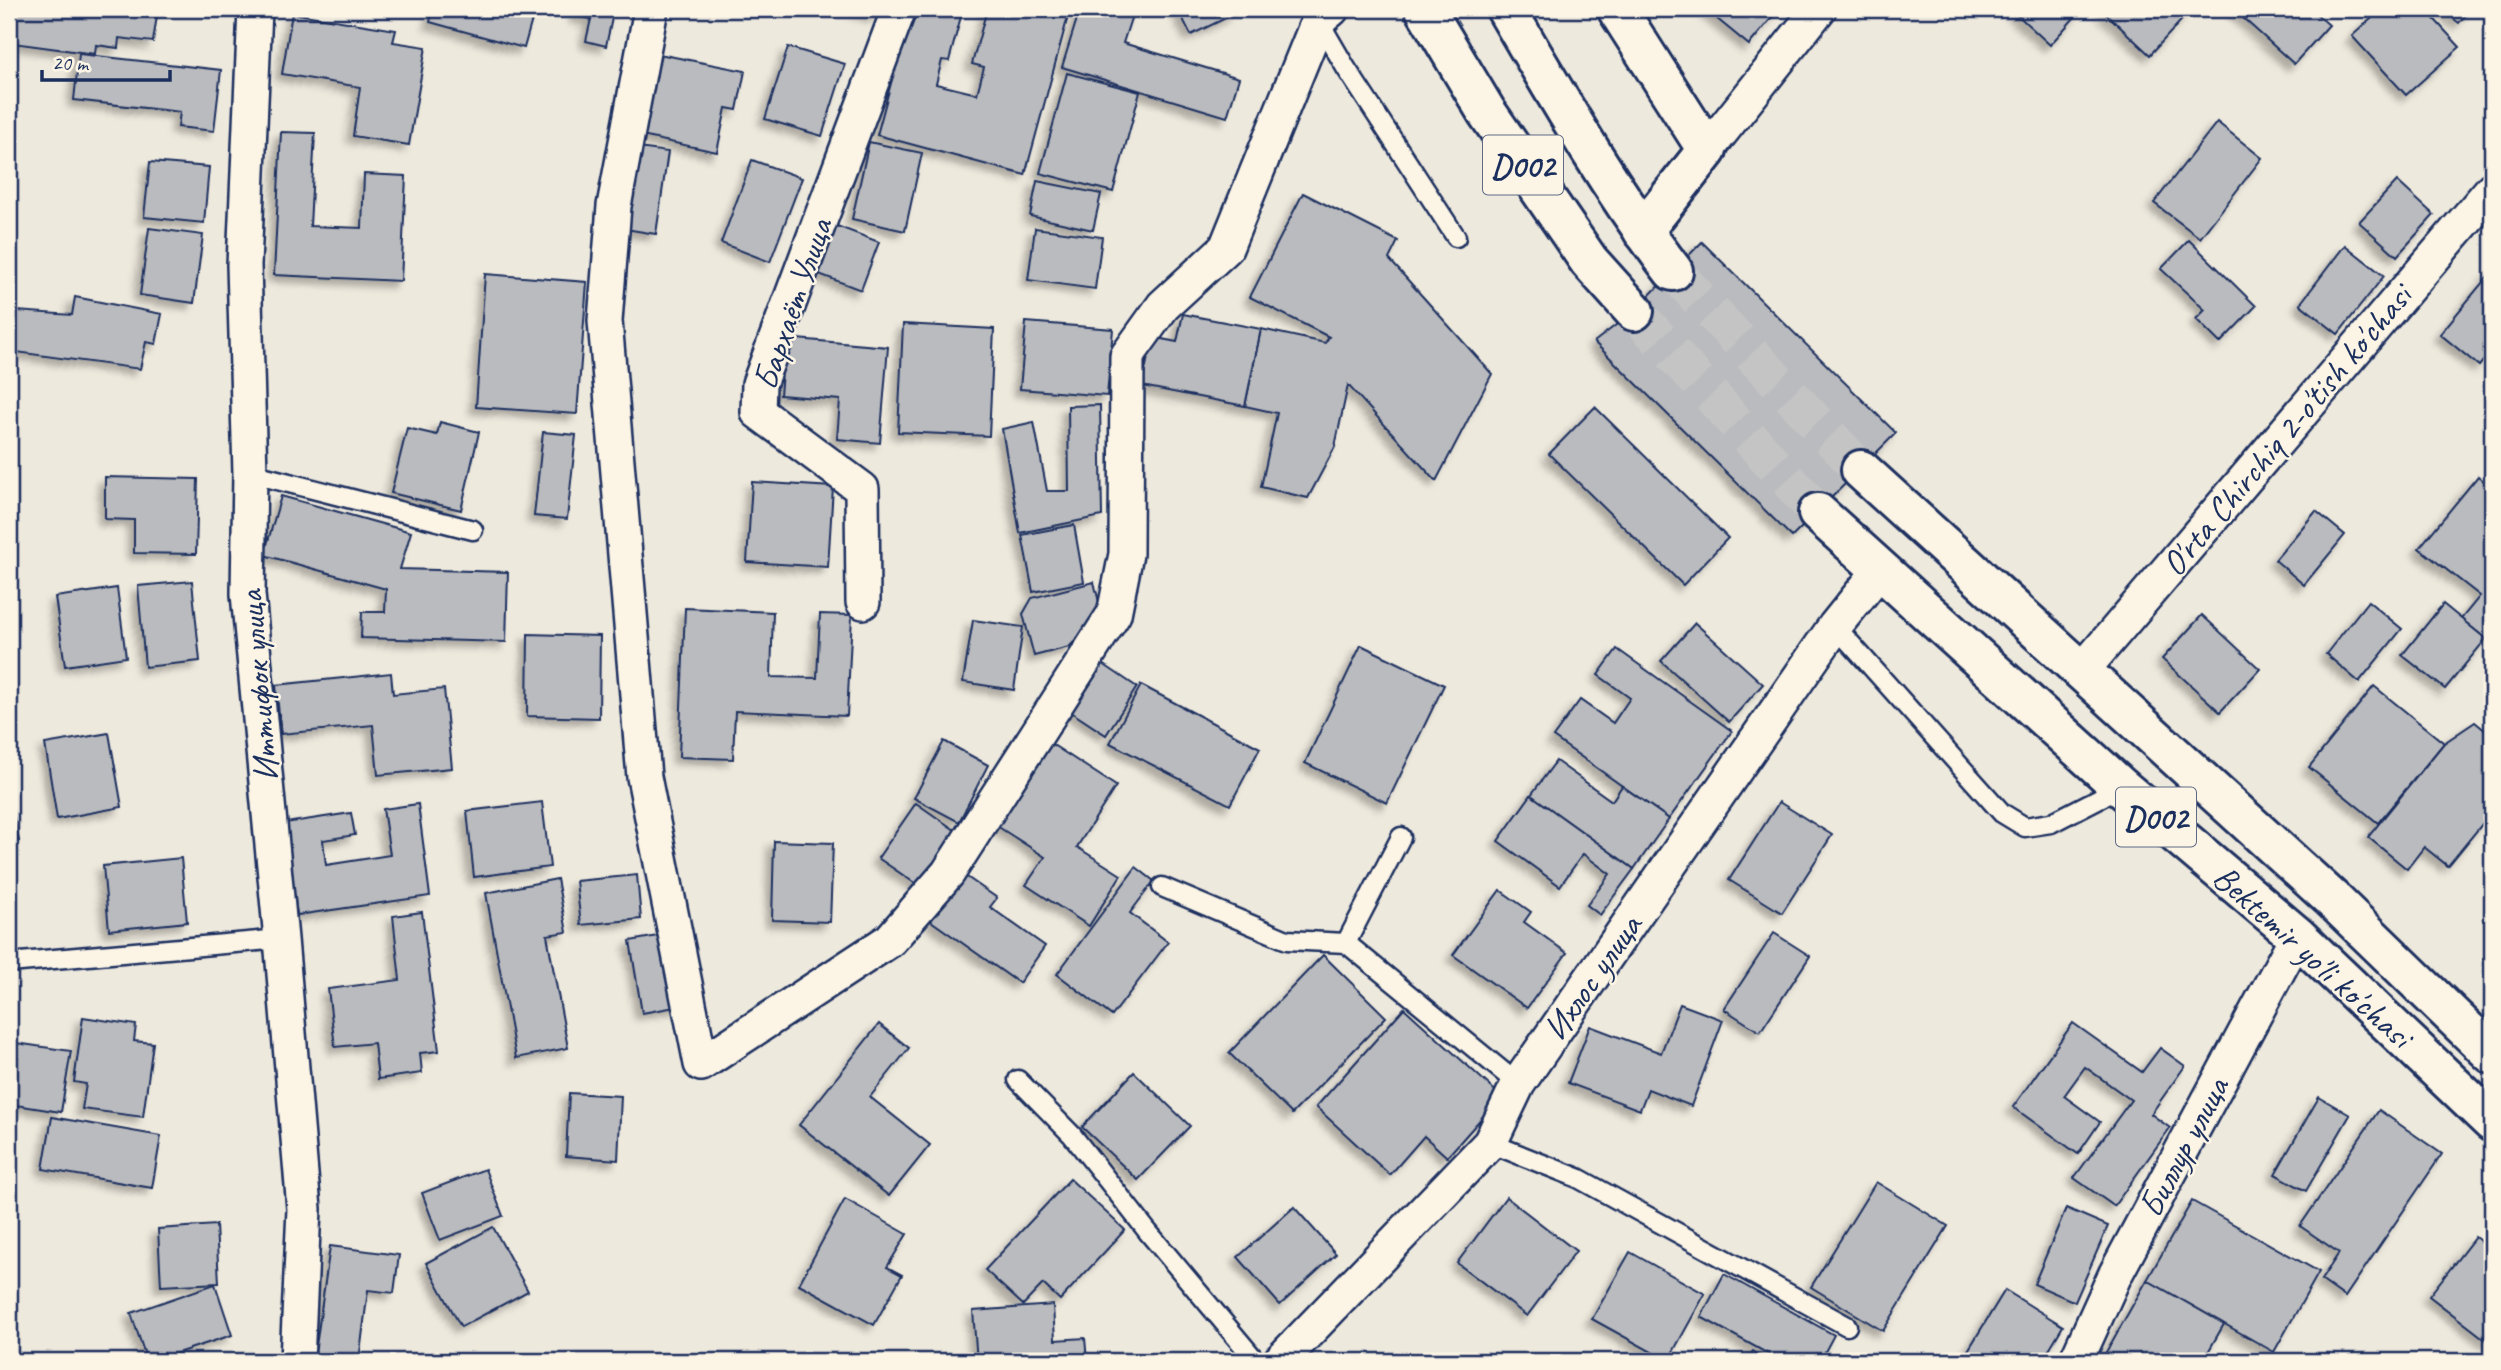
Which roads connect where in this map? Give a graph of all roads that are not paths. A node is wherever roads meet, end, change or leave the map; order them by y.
1 (255, 9) edge
2 (651, 9) edge
3 (899, 9) edge
4 (1425, 9) edge
5 (1506, 9) edge
6 (1617, 9) edge
7 (1819, 9) edge
8 (1321, 13) edge
9 (1707, 150) junction
10 (2492, 189) edge
11 (1643, 231) junction
12 (1456, 237) dead end
13 (1673, 271) tunnel mouth
14 (1634, 311) tunnel mouth
15 (1861, 470) tunnel mouth
16 (250, 473) junction
17 (1818, 513) tunnel mouth
18 (473, 530) dead end
19 (1880, 570) junction
20 (863, 602) dead end
21 (1835, 626) junction
22 (2081, 672) junction
23 (2121, 787) junction
24 (1401, 837) dead end
25 (1162, 887) dead end
26 (2297, 936) junction
27 (281, 939) junction
28 (1346, 943) junction
29 (9, 962) edge
30 (2492, 1054) edge
31 (1018, 1080) dead end
32 (1518, 1084) junction
33 (2492, 1122) edge
34 (1490, 1143) junction
35 (1847, 1326) dead end
36 (297, 1361) edge
37 (1256, 1361) edge
38 (1280, 1361) edge
39 (2076, 1361) edge

1 - 16 street, Иттифок улица
2 - 8 street
3 - 20 street, Бархаёт Улица
4 - 14 main road, D002
5 - 11 main road, D002
6 - 9 main road
7 - 9 street
8 - 12 lane
9 - 11 main road
10 - 22 street, O'rta Chirchiq 2-o'tish ko'chasi
11 - 13 main road, D002
15 - 22 main road, Bektemir yo'li ko'chasi / D002
16 - 18 lane
16 - 27 street, Иттифок улица
17 - 19 main road, Bektemir yo'li ko'chasi / D002
19 - 21 street, Ихлос улица
19 - 23 main road, Bektemir yo'li ko'chasi / D002
21 - 23 lane
21 - 32 street, Ихлос улица
22 - 30 main road, Bektemir yo'li ko'chasi / D002
23 - 26 main road, Bektemir yo'li ko'chasi / D002
24 - 28 lane
25 - 28 lane
26 - 33 main road, Bektemir yo'li ko'chasi / D002
26 - 39 street, Биллур улица
27 - 29 lane
27 - 36 street, Иттифок улица
28 - 32 lane
31 - 37 lane
32 - 34 street, Ихлос улица
34 - 35 lane
34 - 38 street, Ихлос улица

